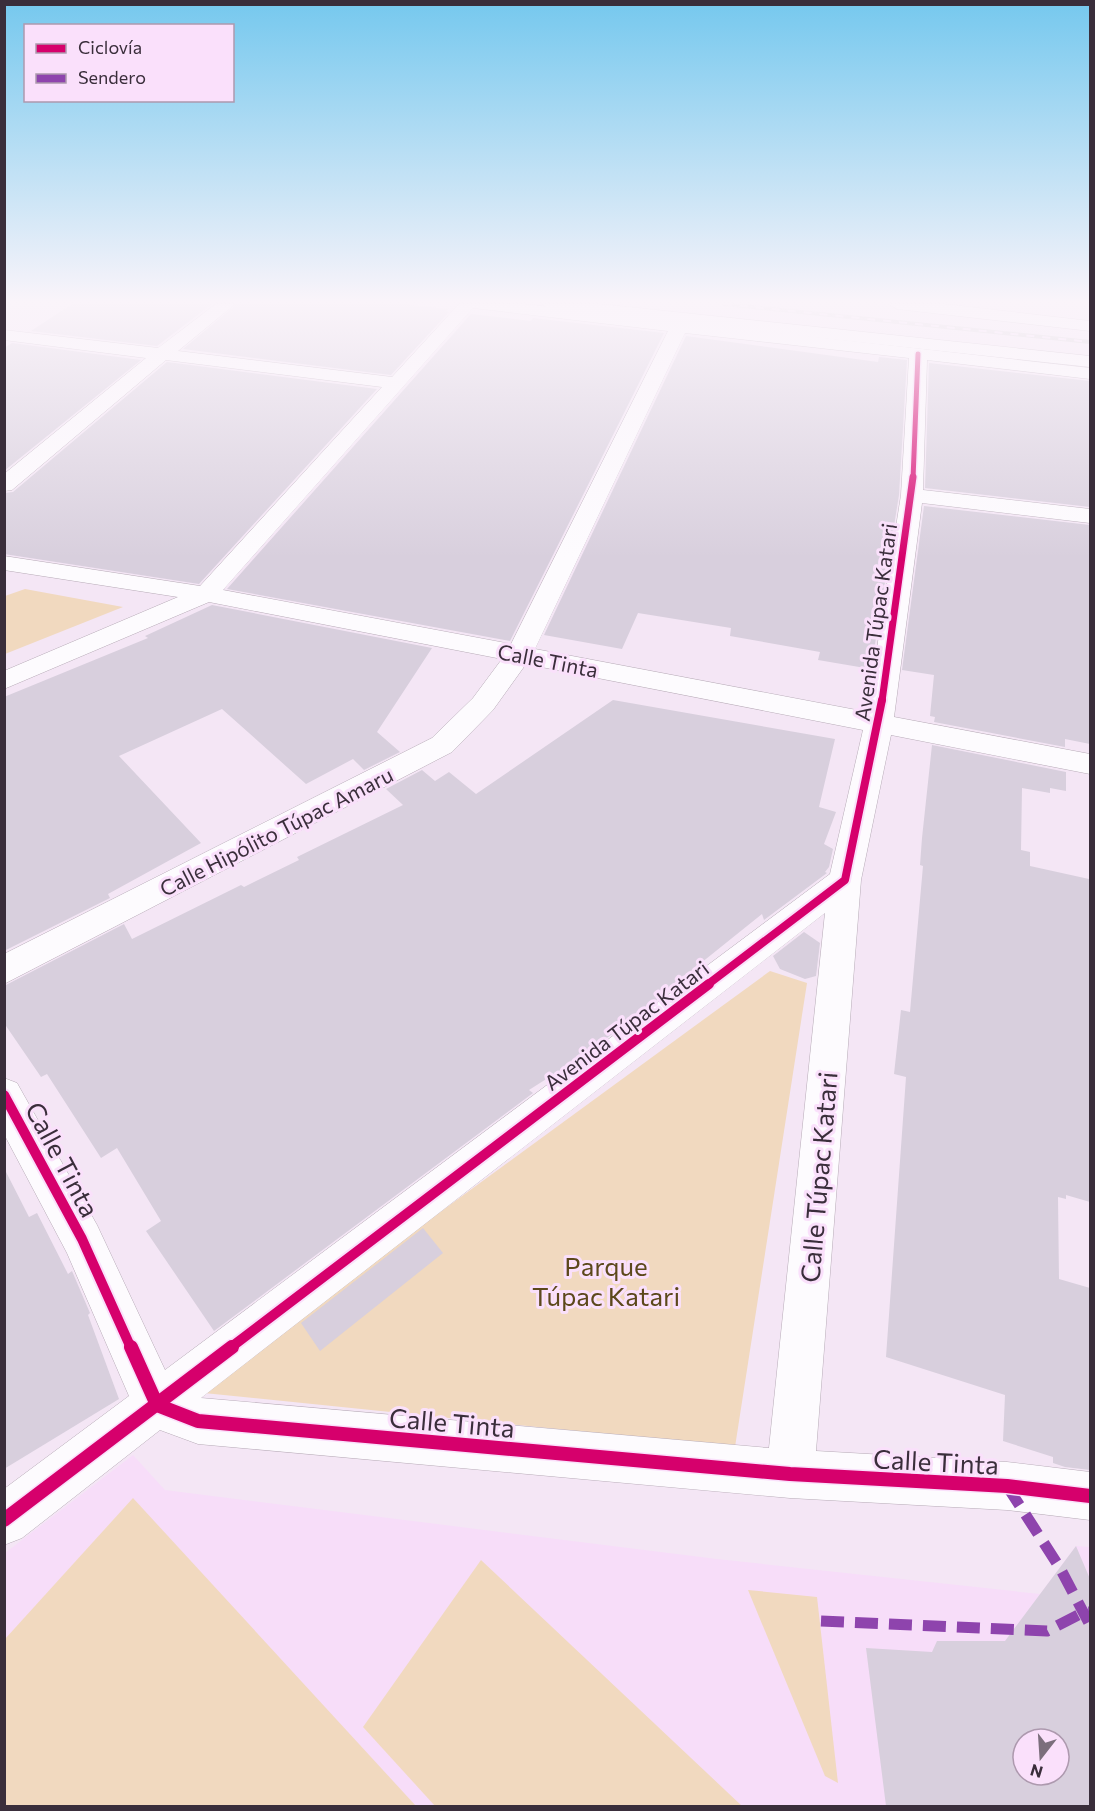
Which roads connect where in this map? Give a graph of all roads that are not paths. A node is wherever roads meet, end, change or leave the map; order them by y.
1 (120, 389) edge
2 (390, 389) edge
3 (649, 389) edge
4 (917, 389) edge
5 (4, 485) edge
6 (912, 495) junction
7 (1090, 516) edge
8 (4, 563) edge
9 (206, 594) junction
10 (519, 655) junction
11 (4, 681) edge
12 (879, 723) junction
13 (1090, 764) edge
14 (845, 880) junction
15 (4, 970) edge
16 (4, 1095) edge
17 (157, 1405) junction
18 (790, 1474) junction
19 (1090, 1496) edge
20 (4, 1520) edge

1 - 5 main road
2 - 9 main road
3 - 10 main road, Calle Hipólito Túpac Amaru
4 - 6 main road, Avenida Túpac Katari
6 - 7 main road
6 - 12 main road, Avenida Túpac Katari
8 - 9 main road, Calle Tinta
9 - 10 main road, Calle Tinta
9 - 11 main road
10 - 12 main road, Calle Tinta
10 - 15 main road, Calle Hipólito Túpac Amaru
12 - 13 main road, Calle Tinta
12 - 14 main road, Avenida Túpac Katari
14 - 17 main road, Avenida Túpac Katari
14 - 18 main road, Calle Túpac Katari
16 - 17 main road, Calle Tinta
17 - 18 main road, Calle Tinta
17 - 20 main road, Avenida Túpac Katari
18 - 19 main road, Calle Tinta

